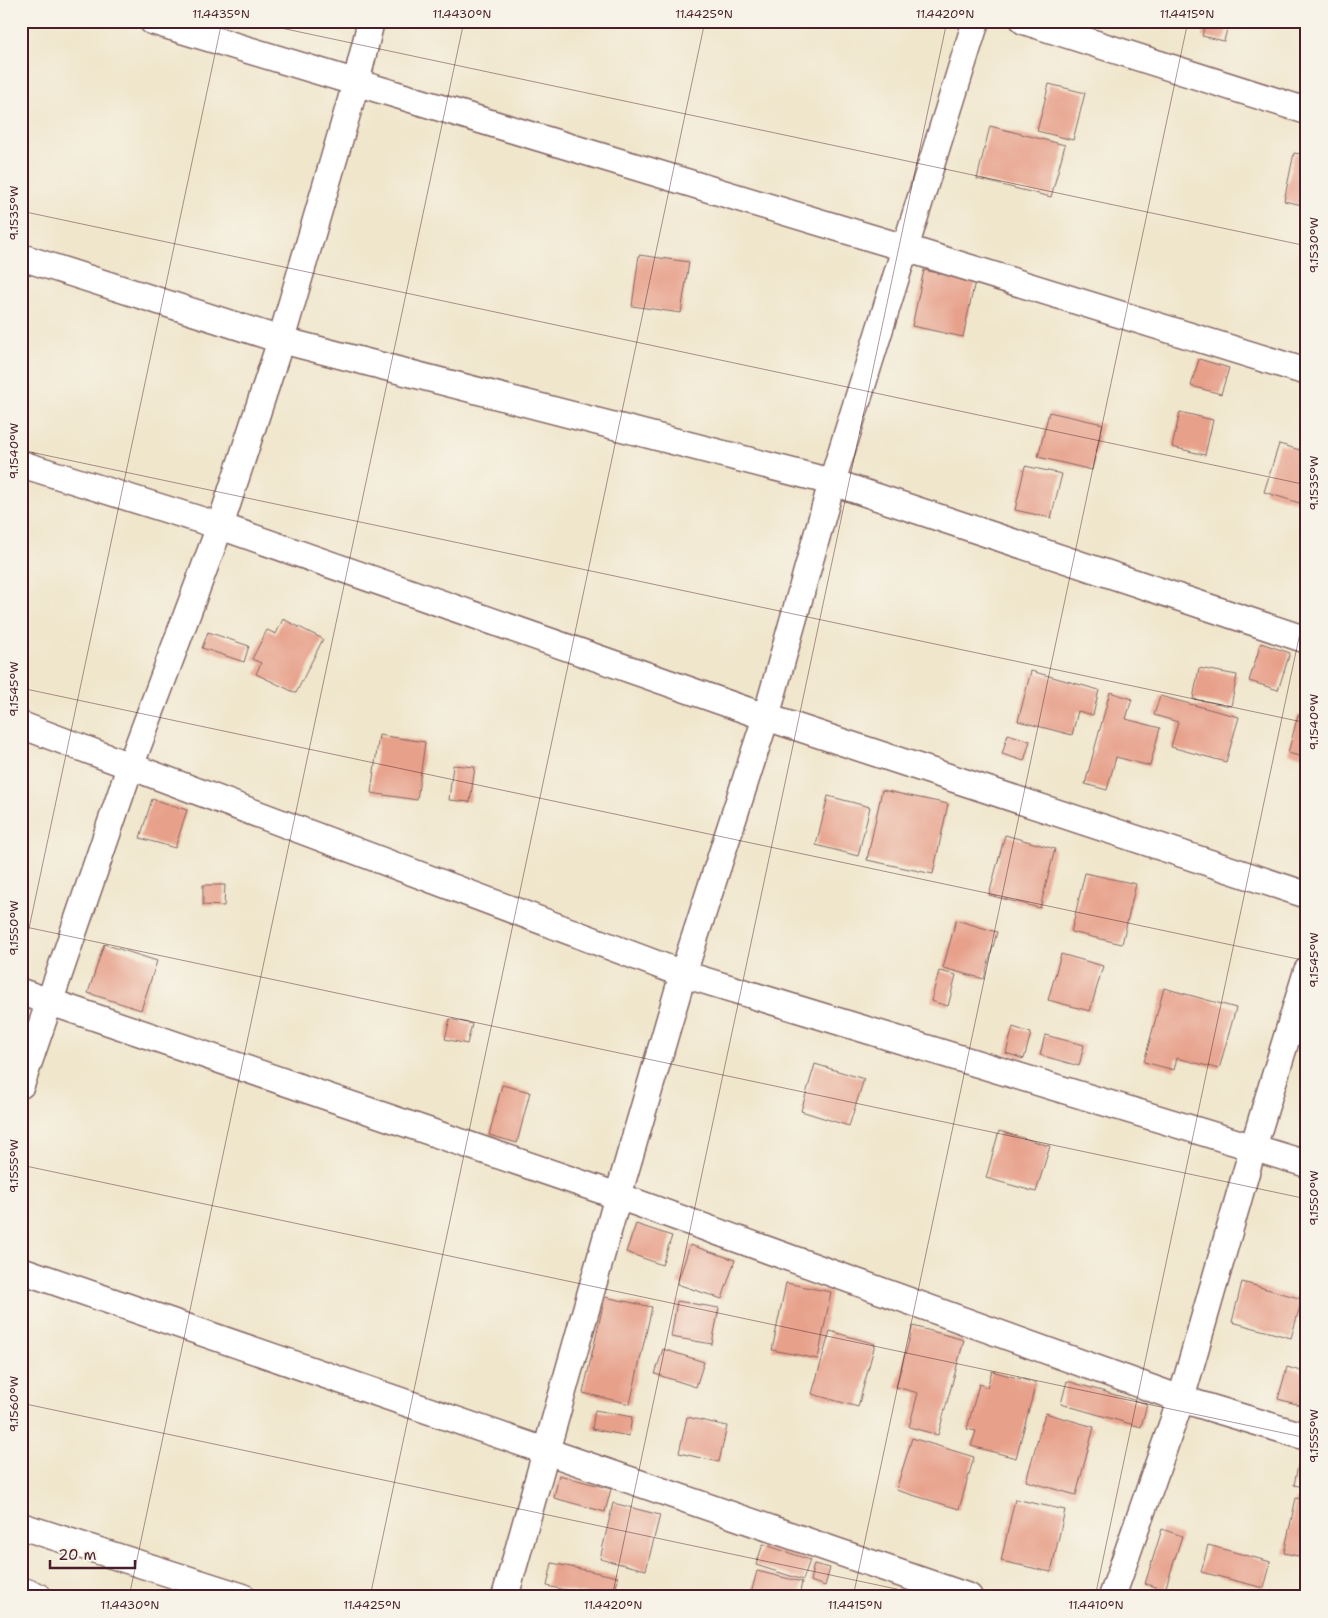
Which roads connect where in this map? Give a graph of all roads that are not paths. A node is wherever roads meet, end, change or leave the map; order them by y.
1 (152, 21) edge
2 (371, 21) edge
3 (976, 21) edge
4 (1024, 21) edge
5 (356, 83) junction
6 (1307, 111) edge
7 (905, 248) junction
8 (21, 257) edge
9 (281, 340) junction
10 (1307, 372) edge
11 (21, 464) edge
12 (832, 482) junction
13 (220, 526) junction
14 (1307, 640) edge
15 (766, 717) junction
16 (21, 725) edge
17 (130, 767) junction
18 (1307, 895) edge
19 (1307, 971) edge
20 (683, 974) junction
21 (21, 992) edge
22 (50, 1002) junction
23 (21, 1085) edge
24 (1253, 1148) junction
25 (1307, 1164) edge
26 (618, 1196) junction
27 (21, 1270) edge
28 (1180, 1398) junction
29 (1307, 1437) edge
30 (546, 1450) junction
31 (21, 1526) edge
32 (21, 1591) edge
33 (38, 1597) edge
34 (243, 1597) edge
35 (505, 1597) edge
36 (969, 1597) edge
37 (1112, 1597) edge

1 - 5 street
2 - 5 street
3 - 7 street
4 - 6 street
5 - 7 street
5 - 9 street
7 - 10 street
7 - 12 street
8 - 9 street
9 - 12 street
9 - 13 street
11 - 13 street
12 - 14 street
12 - 15 street
13 - 15 street
13 - 17 street
15 - 18 street
15 - 20 street
16 - 17 street
17 - 20 street
17 - 22 street
19 - 24 street
20 - 24 street
20 - 26 street
21 - 22 street
22 - 23 street
22 - 26 street
24 - 25 street
24 - 28 street
26 - 28 street
26 - 30 street
27 - 30 street
28 - 29 street
28 - 37 street
30 - 35 street
30 - 36 street
31 - 34 street
32 - 33 highway

